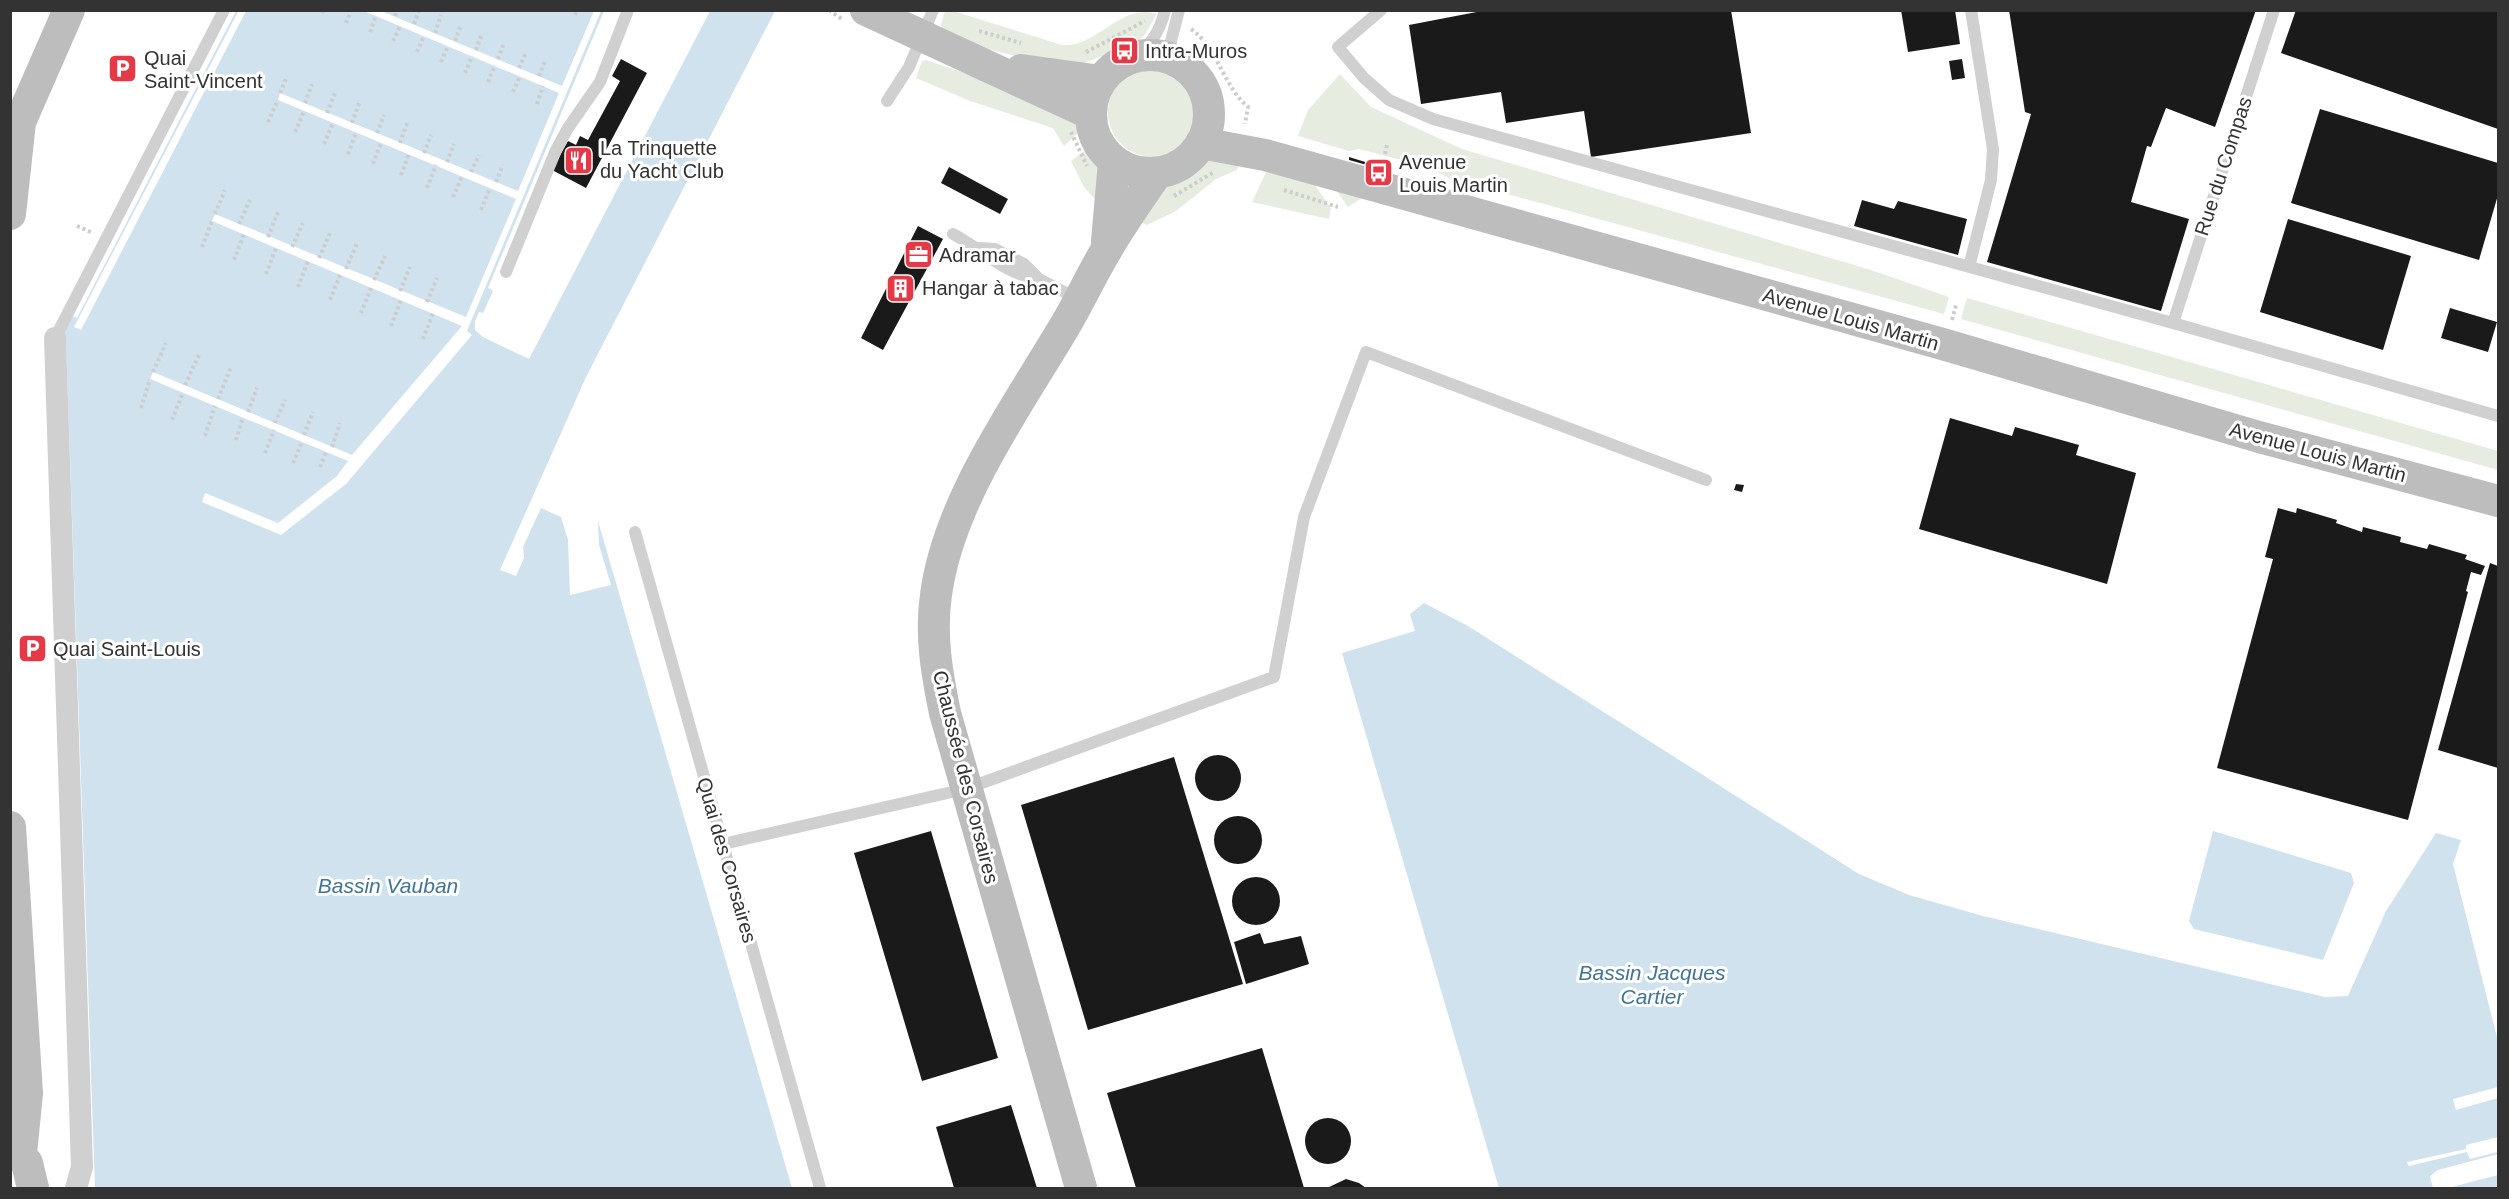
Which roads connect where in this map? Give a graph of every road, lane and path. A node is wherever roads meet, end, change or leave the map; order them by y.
1 (69, 10) edge
2 (224, 10) edge
3 (351, 10) edge
4 (397, 10) edge
5 (419, 10) edge
6 (628, 10) edge
7 (866, 10) edge
8 (1179, 10) edge
9 (1381, 10) edge
10 (1971, 10) edge
11 (2274, 10) edge
12 (376, 15) dead end
13 (441, 15) dead end
14 (395, 16) dead end
15 (1163, 16) edge
16 (346, 23) dead end
17 (414, 24) dead end
18 (927, 24) edge
19 (1175, 25) junction
20 (400, 26) dead end
21 (461, 26) dead end
22 (977, 30) dead end
23 (370, 32) dead end
24 (435, 33) dead end
25 (482, 33) dead end
26 (424, 36) dead end
27 (393, 41) dead end
28 (455, 41) dead end
29 (504, 43) dead end
30 (1023, 44) dead end
31 (448, 46) dead end
32 (476, 50) dead end
33 (417, 52) dead end
34 (526, 52) dead end
35 (472, 56) dead end
36 (1079, 56) dead end
37 (1131, 58) junction
38 (498, 59) dead end
39 (1170, 59) junction
40 (545, 61) dead end
41 (441, 63) dead end
42 (495, 65) dead end
43 (519, 68) dead end
44 (994, 68) junction
45 (465, 73) dead end
46 (287, 76) dead end
47 (520, 76) dead end
48 (539, 76) dead end
49 (1101, 81) junction
50 (488, 82) dead end
51 (312, 84) dead end
52 (543, 86) dead end
53 (513, 92) dead end
54 (280, 93) dead end
55 (336, 93) dead end
56 (278, 100) dead end
57 (887, 101) dead end
58 (359, 103) dead end
59 (304, 104) dead end
60 (537, 104) dead end
61 (304, 111) dead end
62 (327, 113) dead end
63 (1090, 114) junction
64 (384, 115) dead end
65 (268, 122) dead end
66 (333, 123) dead end
67 (352, 123) dead end
68 (407, 123) dead end
69 (1243, 130) dead end
70 (295, 132) dead end
71 (356, 133) dead end
72 (377, 133) dead end
73 (430, 135) dead end
74 (381, 143) dead end
75 (400, 143) dead end
76 (1201, 143) junction
77 (324, 144) dead end
78 (454, 144) dead end
79 (1387, 145) dead end
80 (424, 153) dead end
81 (348, 154) dead end
82 (409, 154) dead end
83 (1384, 154) dead end
84 (479, 155) dead end
85 (447, 162) dead end
86 (1114, 162) junction
87 (373, 164) dead end
88 (436, 165) dead end
89 (503, 165) dead end
90 (471, 172) dead end
91 (1157, 173) junction
92 (400, 175) dead end
93 (462, 176) dead end
94 (496, 182) dead end
95 (427, 188) dead end
96 (490, 188) dead end
97 (225, 190) dead end
98 (453, 197) dead end
99 (250, 200) dead end
100 (11, 207) edge
101 (481, 210) dead end
102 (278, 212) dead end
103 (215, 214) dead end
104 (212, 221) dead end
105 (303, 223) dead end
106 (239, 224) dead end
107 (330, 233) dead end
108 (244, 234) dead end
109 (953, 234) dead end
110 (268, 237) dead end
111 (357, 243) dead end
112 (202, 247) dead end
113 (292, 247) dead end
114 (276, 248) dead end
115 (1106, 250) junction
116 (385, 256) dead end
117 (319, 258) dead end
118 (234, 260) dead end
119 (308, 261) dead end
120 (410, 267) dead end
121 (1968, 267) junction
122 (346, 269) dead end
123 (506, 273) dead end
124 (266, 274) dead end
125 (340, 275) dead end
126 (437, 278) dead end
127 (374, 280) dead end
128 (298, 286) dead end
129 (371, 288) dead end
130 (400, 291) dead end
131 (330, 300) dead end
132 (402, 300) dead end
133 (1080, 300) junction
134 (427, 302) dead end
135 (361, 314) dead end
136 (433, 314) dead end
137 (2173, 323) junction
138 (392, 326) dead end
139 (55, 338) joint
140 (423, 339) dead end
141 (166, 343) dead end
142 (199, 355) dead end
143 (231, 367) dead end
144 (153, 372) dead end
145 (150, 379) dead end
146 (185, 385) dead end
147 (257, 388) dead end
148 (183, 392) dead end
149 (218, 399) dead end
150 (285, 400) dead end
151 (215, 406) dead end
152 (141, 408) dead end
153 (248, 412) dead end
154 (313, 412) dead end
155 (2499, 416) edge
156 (243, 417) dead end
157 (172, 420) dead end
158 (275, 423) dead end
159 (340, 423) dead end
160 (274, 430) dead end
161 (304, 435) dead end
162 (205, 436) dead end
163 (236, 440) dead end
164 (302, 442) dead end
165 (332, 447) dead end
166 (326, 452) dead end
167 (265, 453) dead end
168 (293, 463) dead end
169 (321, 467) dead end
170 (1706, 480) dead end
171 (2499, 501) edge
172 (635, 532) dead end
173 (965, 789) junction
174 (11, 840) edge
175 (723, 844) junction
176 (18, 1110) edge
177 (16, 1149) edge
178 (79, 1178) edge
179 (33, 1188) edge
180 (820, 1188) edge
181 (1081, 1188) edge

1 - 100 street
2 - 139 lane
3 - 16 path
4 - 14 path
5 - 17 path
6 - 123 lane
7 - 18 street
8 - 19 lane
9 - 121 lane
10 - 121 lane
11 - 137 lane, Rue du Compas
12 - 23 path
13 - 24 path
15 - 36 path
15 - 37 lane
18 - 44 street
18 - 57 lane
19 - 39 lane
19 - 69 path
20 - 27 path
21 - 28 path
22 - 30 path
25 - 32 path
26 - 33 path
29 - 38 path
31 - 41 path
34 - 43 path
35 - 45 path
37 - 39 street
37 - 49 street
39 - 76 street
40 - 48 path
42 - 50 path
44 - 49 street
44 - 63 street
46 - 54 path
47 - 53 path
49 - 63 street
51 - 59 path
52 - 60 path
55 - 62 path
56 - 65 path
58 - 67 path
61 - 70 path
63 - 86 street
64 - 72 path
66 - 77 path
68 - 75 path
71 - 81 path
73 - 80 path
74 - 87 path
76 - 91 street
76 - 171 street, Avenue Louis Martin
78 - 85 path
79 - 83 path
82 - 92 path
84 - 90 path
86 - 91 street
86 - 115 street, Chaussée des Corsaires
88 - 95 path
89 - 94 path
91 - 115 street, Chaussée des Corsaires
93 - 98 path
96 - 101 path
97 - 103 path
99 - 106 path
102 - 110 path
104 - 112 path
105 - 113 path
107 - 117 path
108 - 118 path
109 - 133 lane
111 - 122 path
114 - 124 path
115 - 133 street, Chaussée des Corsaires
116 - 127 path
119 - 128 path
120 - 130 path
121 - 137 lane
125 - 131 path
126 - 134 path
129 - 135 path
132 - 138 path
133 - 173 street, Chaussée des Corsaires
136 - 140 path
137 - 155 lane
139 - 178 street
141 - 144 path
142 - 146 path
143 - 149 path
145 - 152 path
147 - 153 path
148 - 157 path
150 - 158 path
151 - 162 path
154 - 161 path
156 - 163 path
159 - 165 path
160 - 167 path
164 - 168 path
166 - 169 path
170 - 173 lane
172 - 175 lane, Quai des Corsaires
173 - 175 lane
173 - 181 street, Chaussée des Corsaires
174 - 176 street
175 - 180 lane, Quai des Corsaires
176 - 177 street
177 - 179 street

